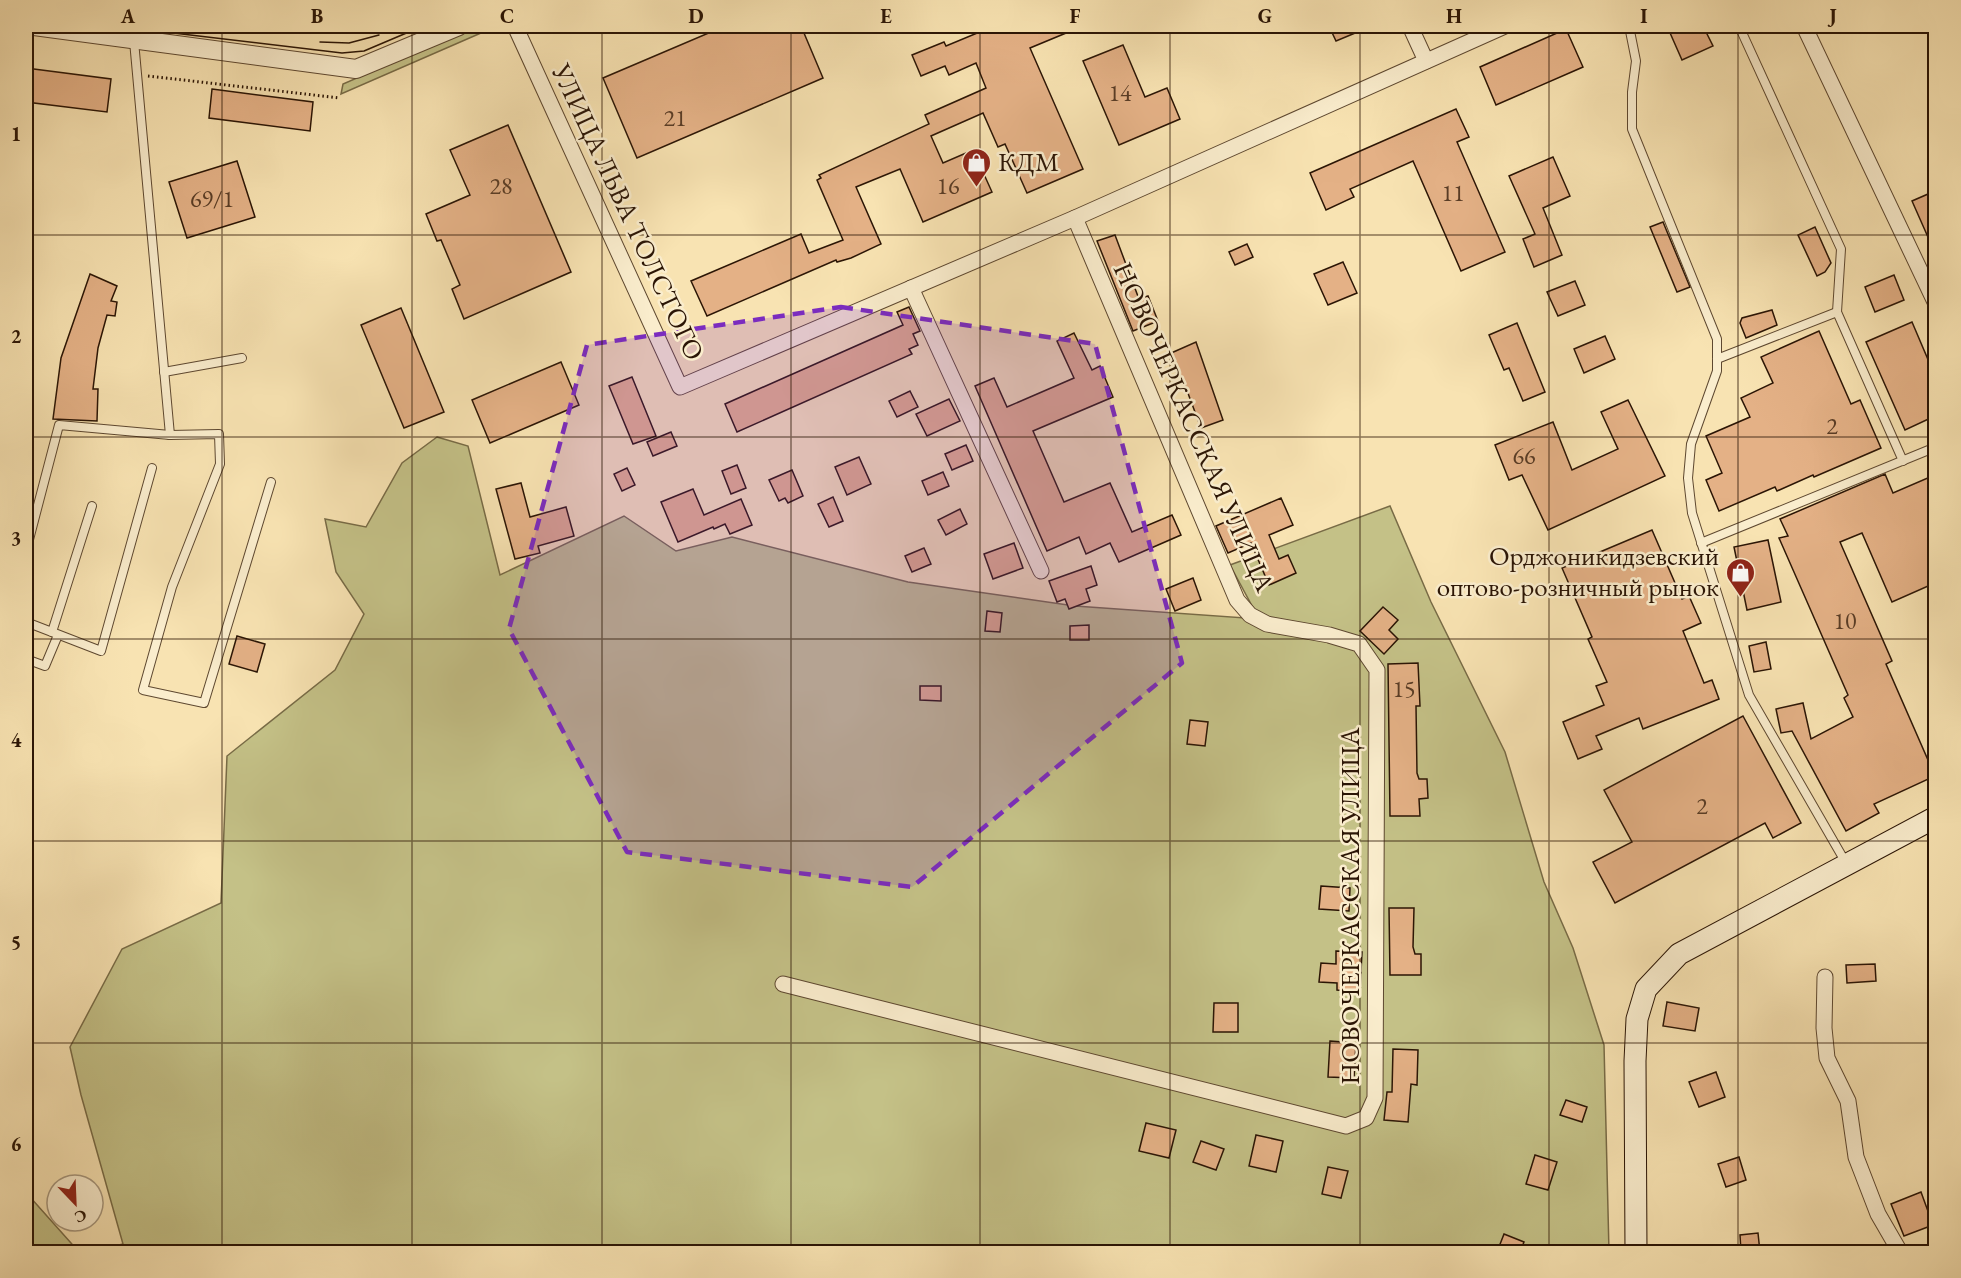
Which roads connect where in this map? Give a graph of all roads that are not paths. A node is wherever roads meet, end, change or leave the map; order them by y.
1 (34, 26) edge
2 (459, 26) edge
3 (515, 26) edge
4 (1410, 26) edge
5 (1505, 26) edge
6 (1629, 26) edge
7 (1738, 26) edge
8 (1804, 26) edge
9 (134, 39) junction
10 (1426, 61) junction
11 (1075, 218) junction
12 (911, 288) junction
13 (1935, 304) edge
14 (1837, 312) junction
15 (242, 358) dead end
16 (1717, 359) junction
17 (164, 372) junction
18 (170, 435) junction
19 (1935, 447) edge
20 (1902, 461) junction
21 (152, 468) dead end
22 (271, 482) dead end
23 (92, 506) dead end
24 (1701, 543) junction
25 (26, 551) edge
26 (1041, 571) dead end
27 (26, 622) edge
28 (55, 633) junction
29 (26, 659) edge
30 (1935, 817) edge
31 (1846, 865) junction
32 (1825, 977) dead end
33 (783, 984) dead end
34 (1639, 1252) edge
35 (1900, 1252) edge

1 - 9 street
2 - 9 street
3 - 12 street, УЛИЦА ЛЬВА ТОЛСТОГО
4 - 10 street
5 - 10 street
6 - 16 lane
7 - 14 lane
8 - 13 street
9 - 17 lane
10 - 11 street
11 - 12 street
11 - 33 street, НОВОЧЕРКАССКАЯ УЛИЦА
12 - 26 street
14 - 16 lane
14 - 20 lane
15 - 17 lane
16 - 24 lane
17 - 18 lane
18 - 22 lane
18 - 25 lane
19 - 20 lane
20 - 24 lane
21 - 28 lane
23 - 28 lane
24 - 31 lane
27 - 28 lane
28 - 29 lane
30 - 31 main road
31 - 34 main road
32 - 35 street

